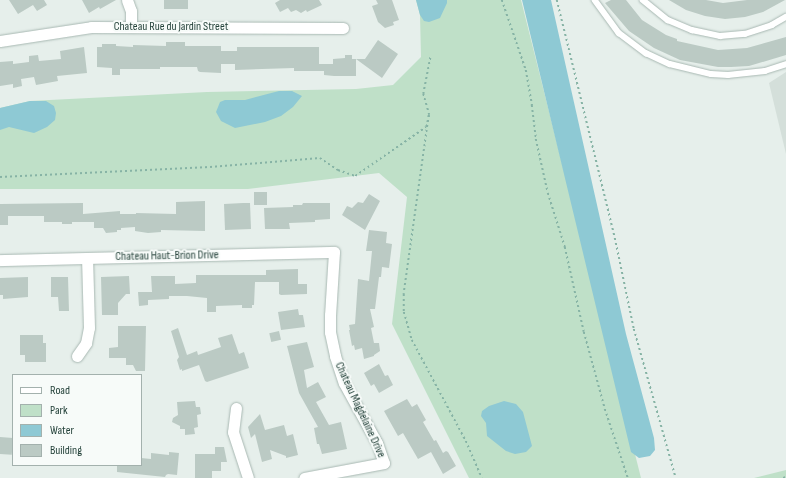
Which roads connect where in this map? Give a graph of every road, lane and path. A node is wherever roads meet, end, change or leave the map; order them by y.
1 (127, 0) edge
2 (502, 0) edge
3 (557, 0) edge
4 (595, 0) edge
5 (643, 0) edge
6 (786, 17) edge
7 (131, 27) junction
8 (343, 28) dead end
9 (0, 41) edge
10 (430, 57) dead end
11 (786, 64) edge
12 (429, 115) junction
13 (0, 177) edge
14 (334, 252) joint
15 (87, 258) junction
16 (0, 260) edge
17 (77, 356) dead end
18 (236, 408) dead end
19 (786, 477) edge
20 (248, 478) edge
21 (304, 478) edge
22 (482, 478) edge
23 (628, 478) edge
24 (676, 478) edge
25 (783, 478) edge

1 - 7 street
2 - 23 path
3 - 24 path
4 - 11 lane
5 - 6 lane
7 - 8 street, Chateau Rue du Jardin Street
7 - 9 street, Chateau Rue du Jardin Street
10 - 12 path
12 - 13 path
12 - 22 path
14 - 15 street, Chateau Haut-Brion Drive
14 - 21 street, Chateau Magdelaine Drive
15 - 16 street, Chateau Haut-Brion Drive
15 - 17 street
18 - 20 street
19 - 25 path

